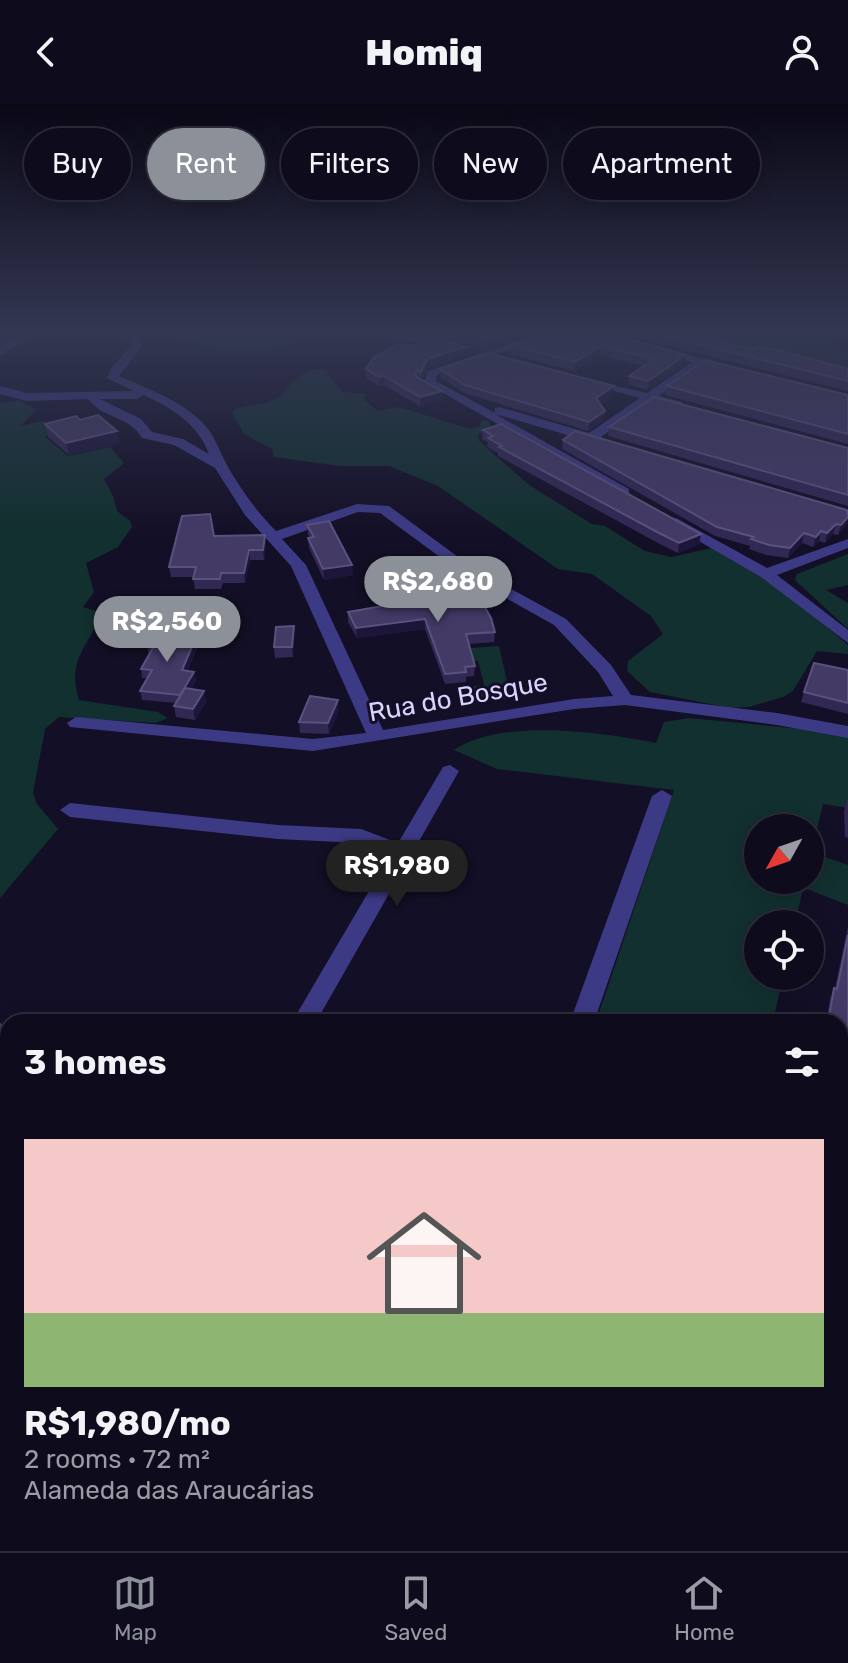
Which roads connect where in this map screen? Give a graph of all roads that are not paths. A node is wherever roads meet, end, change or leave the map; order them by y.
1 (94, 399) edge
2 (160, 399) edge
3 (459, 399) edge
4 (646, 399) edge
5 (653, 399) edge
6 (470, 405) junction
7 (691, 409) edge
8 (571, 433) junction
9 (591, 438) junction
10 (620, 446) edge
11 (545, 447) junction
12 (220, 465) junction
13 (640, 501) edge
14 (667, 516) edge
15 (271, 538) junction
16 (848, 543) edge
17 (766, 574) junction
18 (848, 638) edge
19 (625, 700) junction
20 (76, 723) dead end
21 (848, 732) edge
22 (377, 737) junction
23 (450, 771) dead end
24 (662, 796) dead end
25 (70, 810) dead end
26 (402, 856) junction
27 (309, 1014) edge
28 (585, 1014) edge

1 - 12 street
2 - 12 street
3 - 6 street
4 - 9 street
5 - 7 street
6 - 8 street
6 - 11 street
8 - 9 street
8 - 11 street
9 - 10 street
11 - 13 street
12 - 15 street
14 - 17 street
15 - 19 street
15 - 22 street
16 - 17 street
17 - 18 street
19 - 21 street, Rua do Bosque
19 - 22 street, Rua do Bosque
20 - 22 street, Rua do Bosque
23 - 26 street
24 - 28 street
25 - 26 street
26 - 27 street

